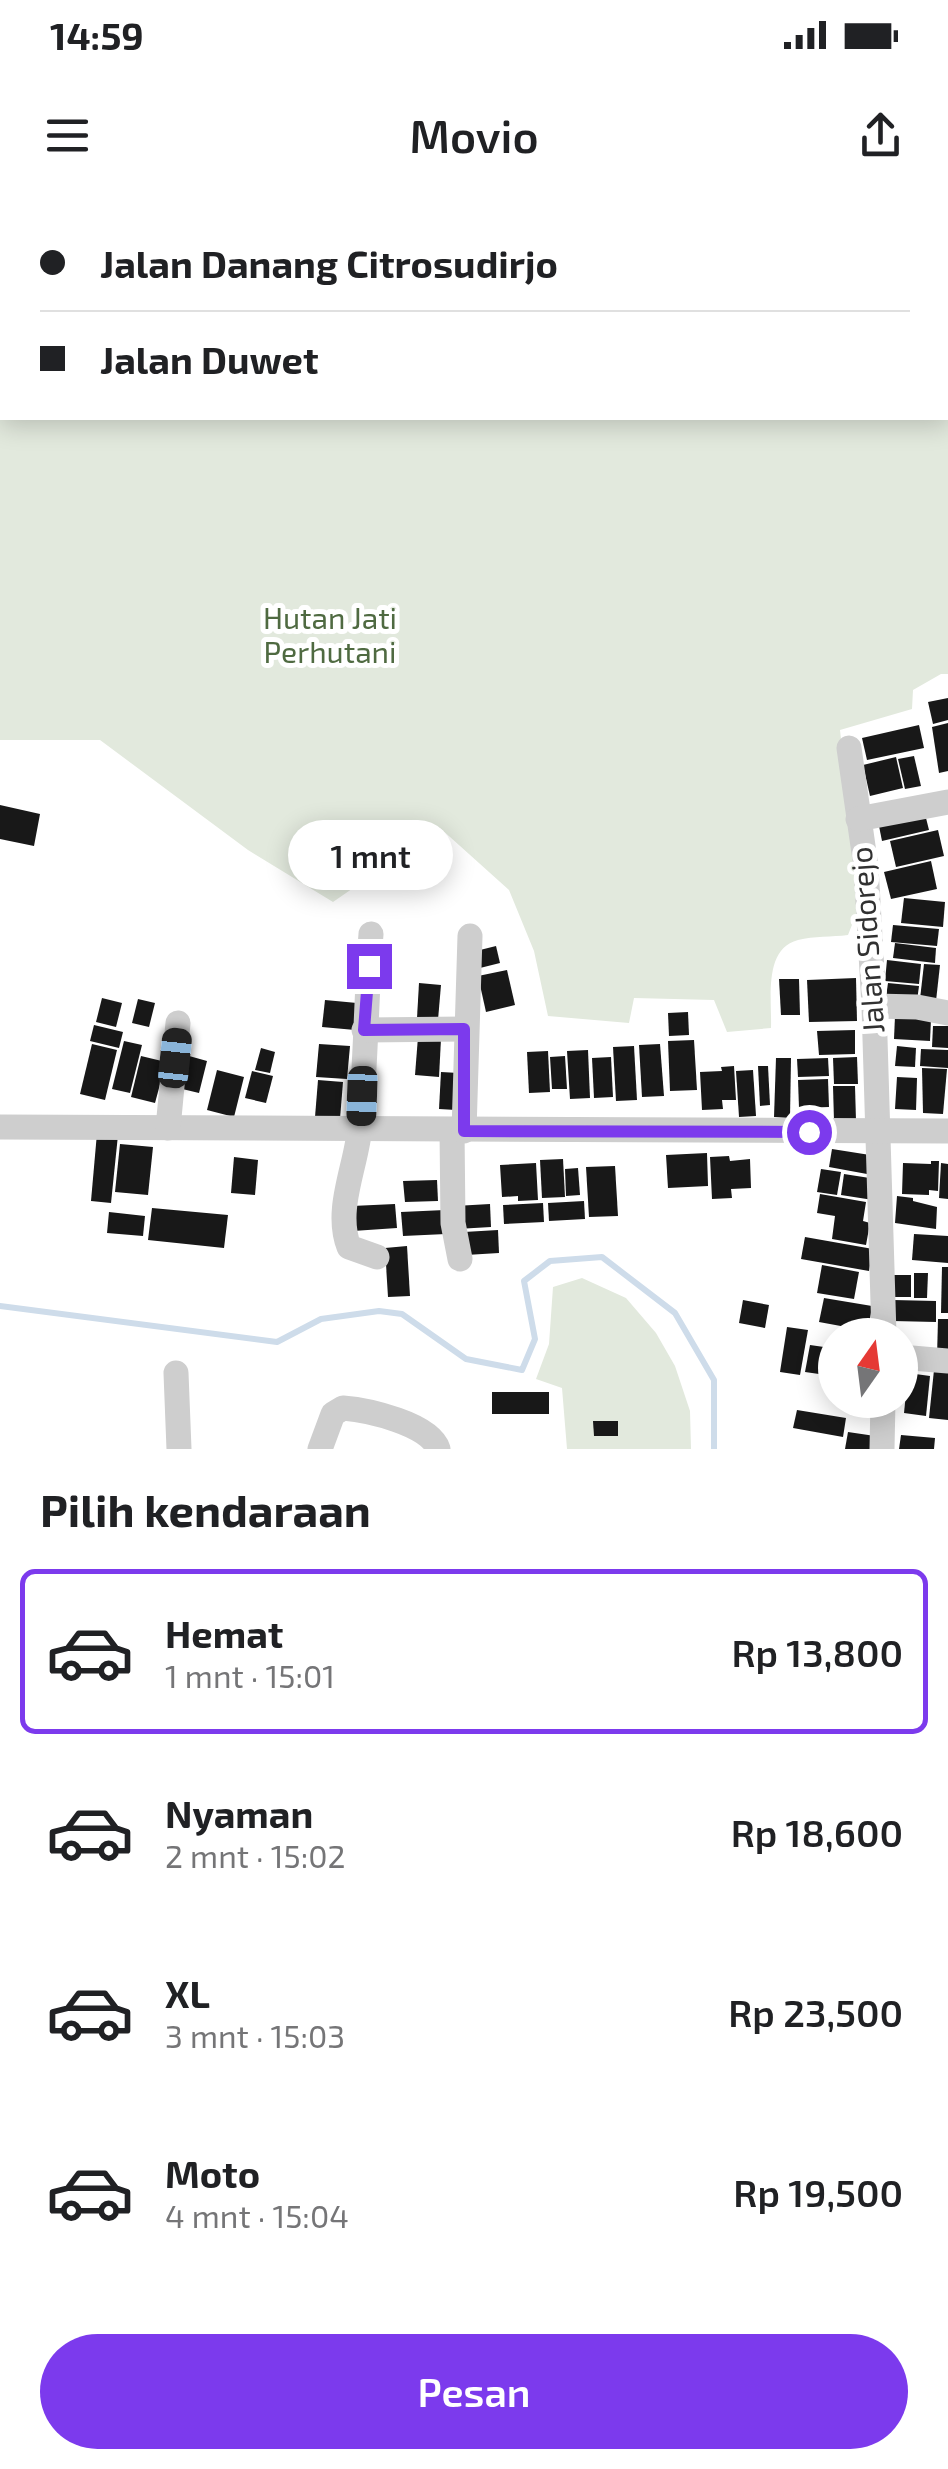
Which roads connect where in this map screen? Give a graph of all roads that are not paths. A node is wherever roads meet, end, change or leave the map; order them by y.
1 (850, 748) dead end
2 (948, 802) edge
3 (858, 819) junction
4 (371, 934) dead end
5 (470, 936) dead end
6 (874, 1006) junction
7 (948, 1014) edge
8 (178, 1023) dead end
9 (464, 1029) junction
10 (364, 1030) junction
11 (0, 1127) edge
12 (168, 1128) junction
13 (360, 1130) junction
14 (458, 1131) junction
15 (948, 1131) edge
16 (880, 1133) junction
17 (376, 1258) dead end
18 (460, 1259) dead end
19 (884, 1318) edge
20 (918, 1359) edge
21 (948, 1362) edge
22 (176, 1372) dead end
23 (883, 1418) edge
24 (180, 1449) edge
25 (320, 1449) edge
26 (438, 1449) edge
27 (882, 1449) edge

1 - 3 street, Jalan Sidorejo
2 - 3 street
3 - 6 street, Jalan Sidorejo
4 - 10 street
5 - 9 street
6 - 7 street
6 - 16 street, Jalan Sidorejo
8 - 12 street
9 - 10 street
9 - 14 street
10 - 13 street
11 - 12 street
12 - 13 street
13 - 14 street
13 - 17 street
14 - 16 street
14 - 18 street
15 - 16 street
16 - 19 street, Jalan Sidorejo
20 - 21 street
22 - 24 street
23 - 27 street
25 - 26 street

